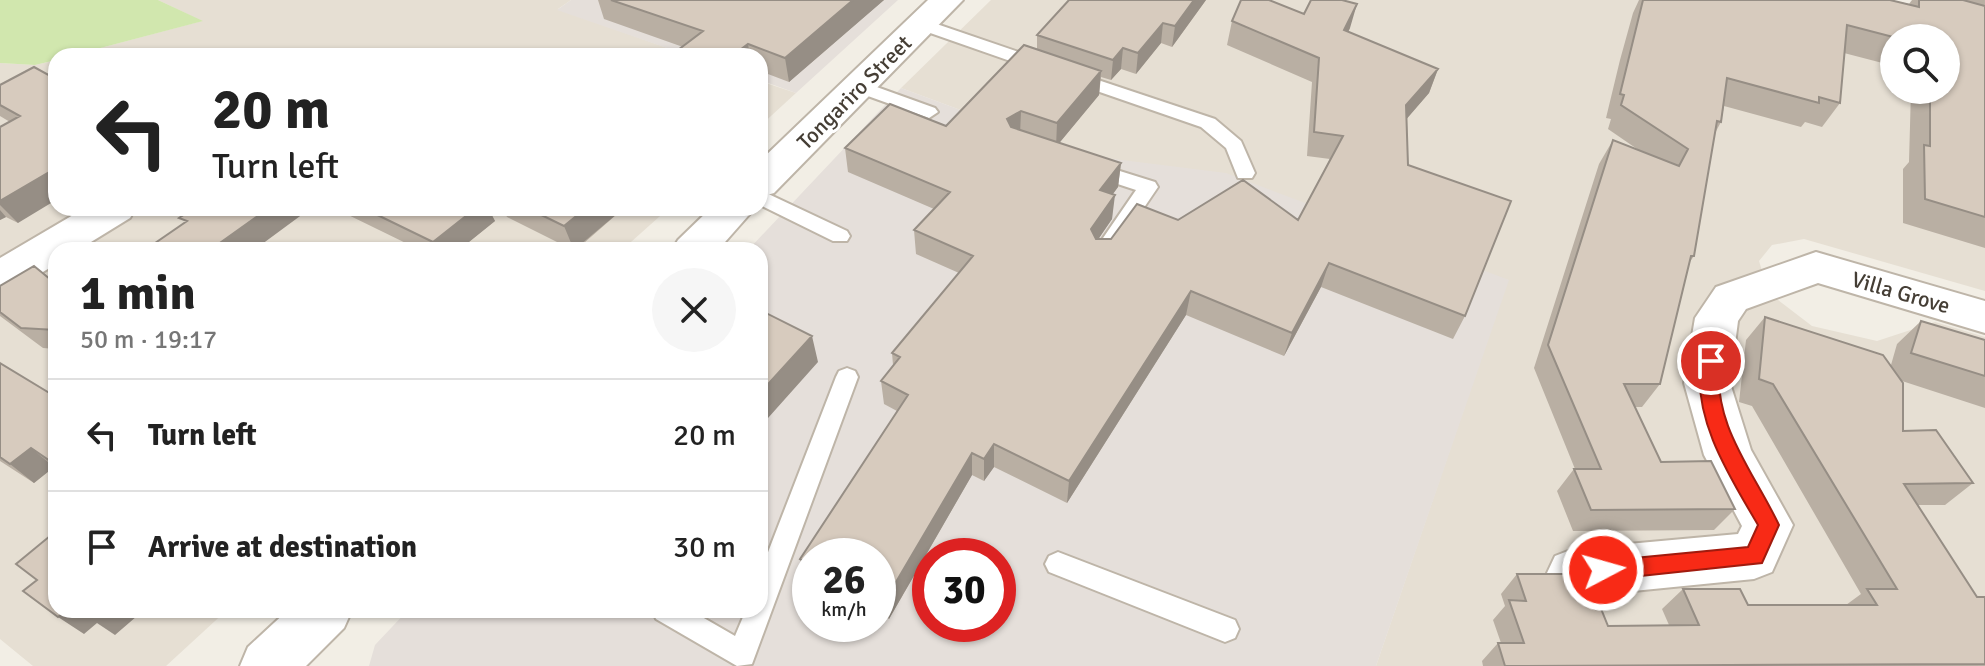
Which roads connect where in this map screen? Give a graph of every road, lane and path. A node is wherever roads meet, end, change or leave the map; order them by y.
1 (947, 0) edge
2 (922, 24) junction
3 (860, 87) junction
4 (929, 112) dead end
5 (1076, 163) edge
6 (1245, 173) dead end
7 (768, 176) edge
8 (768, 201) edge
9 (103, 216) edge
10 (727, 216) edge
11 (840, 236) dead end
12 (60, 242) edge
13 (701, 242) edge
14 (48, 249) edge
15 (1101, 255) edge
16 (0, 278) edge
17 (1985, 317) edge
18 (847, 377) dead end
19 (1058, 564) dead end
20 (1573, 573) edge
21 (768, 588) edge
22 (317, 618) edge
23 (677, 618) edge
24 (757, 618) edge
25 (1225, 629) dead end
26 (741, 660) edge
27 (268, 666) edge

1 - 2 street, Tongariro Street
2 - 3 street, Tongariro Street
2 - 6 lane
3 - 4 lane
3 - 7 street, Tongariro Street
5 - 15 lane
8 - 11 lane
9 - 12 street
10 - 13 street
14 - 16 street
17 - 20 street, Villa Grove
18 - 21 lane
19 - 25 lane
22 - 27 street
23 - 26 lane
24 - 26 lane

